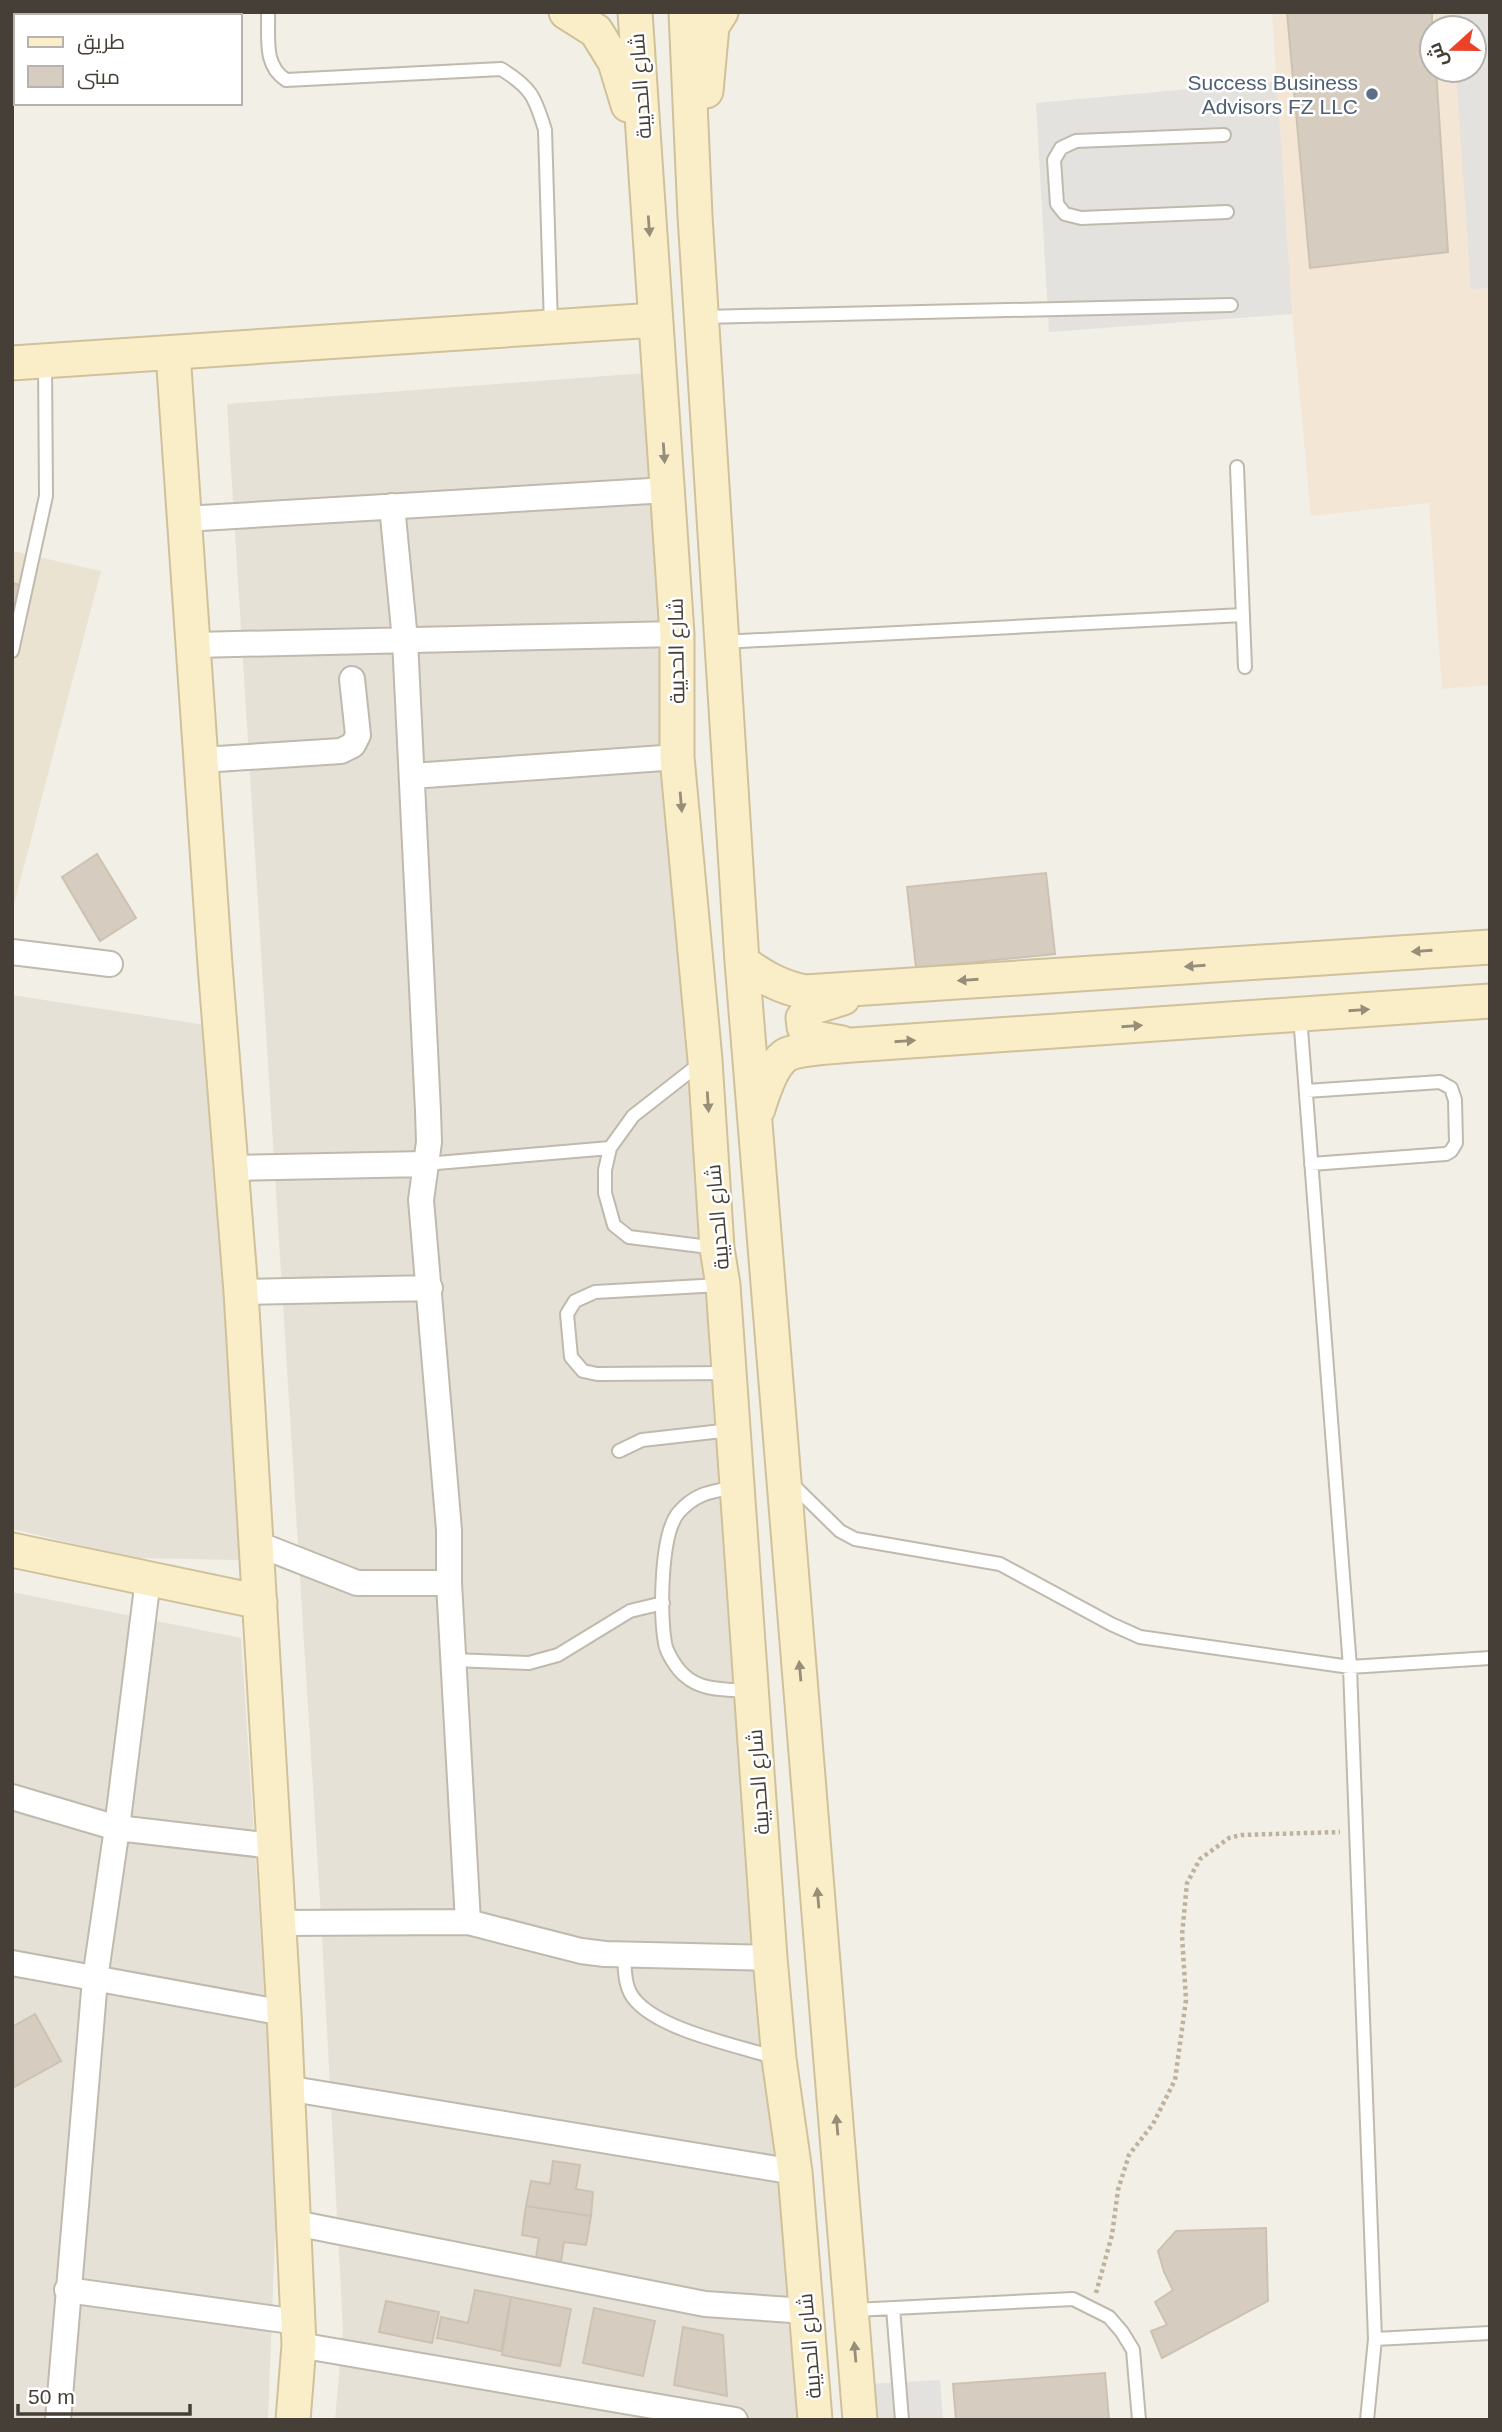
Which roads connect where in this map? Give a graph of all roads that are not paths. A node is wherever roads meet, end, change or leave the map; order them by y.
1 (268, 12) edge
2 (566, 12) edge
3 (635, 12) edge
4 (686, 12) edge
5 (721, 12) edge
6 (1224, 135) dead end
7 (644, 158) junction
8 (1227, 212) dead end
9 (695, 216) junction
10 (1231, 304) dead end
11 (701, 317) junction
12 (655, 320) junction
13 (551, 327) junction
14 (173, 352) junction
15 (45, 361) junction
16 (12, 363) edge
17 (1237, 467) dead end
18 (667, 490) junction
19 (392, 506) junction
20 (185, 519) junction
21 (1243, 615) junction
22 (677, 634) junction
23 (405, 640) junction
24 (722, 642) junction
25 (194, 645) junction
26 (12, 651) edge
27 (1245, 667) dead end
28 (352, 679) dead end
29 (677, 757) junction
30 (202, 760) junction
31 (412, 776) junction
32 (1490, 947) edge
33 (12, 952) edge
34 (742, 962) junction
35 (110, 964) dead end
36 (879, 986) junction
37 (1490, 1001) edge
38 (1300, 1014) junction
39 (852, 1045) junction
40 (705, 1059) junction
41 (1306, 1091) junction
42 (755, 1118) junction
43 (610, 1148) junction
44 (425, 1164) junction
45 (1311, 1164) junction
46 (231, 1168) junction
47 (717, 1248) junction
48 (723, 1285) junction
49 (430, 1289) junction
50 (241, 1292) junction
51 (729, 1373) junction
52 (733, 1430) junction
53 (619, 1451) dead end
54 (784, 1477) junction
55 (737, 1486) junction
56 (255, 1543) junction
57 (12, 1550) edge
58 (148, 1579) junction
59 (449, 1583) junction
60 (260, 1602) junction
61 (663, 1603) junction
62 (1490, 1658) edge
63 (453, 1660) junction
64 (1350, 1667) junction
65 (751, 1691) junction
66 (12, 1797) edge
67 (117, 1828) junction
68 (273, 1846) junction
69 (468, 1922) junction
70 (279, 1923) junction
71 (624, 1955) junction
72 (770, 1958) junction
73 (12, 1963) edge
74 (95, 1979) junction
75 (284, 2013) junction
76 (779, 2059) junction
77 (286, 2088) junction
78 (795, 2172) junction
79 (295, 2224) junction
80 (67, 2290) junction
81 (893, 2308) junction
82 (852, 2310) junction
83 (806, 2311) junction
84 (299, 2333) junction
85 (1490, 2333) edge
86 (1375, 2339) junction
87 (58, 2420) edge
88 (293, 2420) edge
89 (735, 2420) edge
90 (815, 2420) edge
91 (860, 2420) edge
92 (902, 2420) edge
93 (1139, 2420) edge
94 (1367, 2420) edge

1 - 13 lane
2 - 7 main road
3 - 7 main road, شارع الحديبة
4 - 9 main road, شارع الحديبة
5 - 9 main road
6 - 8 lane
7 -> 12 main road, شارع الحديبة
9 - 11 main road, شارع الحديبة
10 - 11 lane
11 - 24 main road, شارع الحديبة
12 - 13 main road
12 -> 18 main road, شارع الحديبة
13 - 14 main road
14 - 15 main road
14 - 20 main road
15 - 16 main road
15 - 26 lane
17 - 21 lane
18 - 19 street
18 - 22 main road, شارع الحديبة
19 - 20 street
19 - 23 street
20 - 25 main road
21 - 24 lane
21 - 27 lane
22 - 23 street
22 - 29 main road, شارع الحديبة
23 - 25 street
23 - 31 street
24 - 34 main road, شارع الحديبة
25 - 30 main road
28 - 30 street
29 - 31 street
29 -> 40 main road, شارع الحديبة
30 - 46 main road
31 - 44 street
32 -> 36 main road
33 - 35 street
34 - 36 main road
34 - 42 main road, شارع الحديبة
36 - 39 main road
38 -> 37 main road
39 -> 38 main road
38 - 41 lane
39 - 42 main road
40 - 43 lane
40 -> 47 main road, شارع الحديبة
41 - 45 lane
41 - 45 lane
42 - 54 main road, شارع الحديبة
43 - 44 lane
43 - 47 lane
44 - 46 street
44 - 49 street
45 - 64 lane
46 - 50 main road
47 - 48 main road, شارع الحديبة
48 - 51 main road, شارع الحديبة
48 - 51 lane
49 - 50 street
49 - 59 street
50 - 56 main road
51 - 52 main road, شارع الحديبة
52 - 53 lane
52 - 55 main road, شارع الحديبة
54 - 64 lane
82 -> 54 main road, شارع الحديبة
55 - 61 lane
55 - 65 main road, شارع الحديبة
56 - 59 street
56 - 60 main road
57 - 58 main road
58 - 60 main road
58 - 67 street
59 - 63 street
60 - 68 main road
61 - 63 lane
61 - 65 lane
62 - 64 lane
63 - 69 street
64 - 86 lane
65 - 72 main road, شارع الحديبة
66 - 67 street
67 - 68 street
67 - 74 street
68 - 70 main road
69 - 70 street
69 - 71 street
70 - 75 main road
71 - 72 street
71 - 76 lane
72 - 76 main road, شارع الحديبة
73 - 74 street
74 - 75 street
74 - 80 street
75 - 77 main road
76 - 78 main road, شارع الحديبة
77 - 78 street
77 - 79 main road
78 - 83 main road, شارع الحديبة
79 - 83 street
79 - 84 main road
80 - 84 street
80 - 87 street
81 - 82 lane
81 - 92 lane
81 - 93 lane
91 -> 82 main road, شارع الحديبة
83 - 90 main road, شارع الحديبة
84 - 88 main road
84 - 89 street
85 - 86 lane
86 - 94 lane

